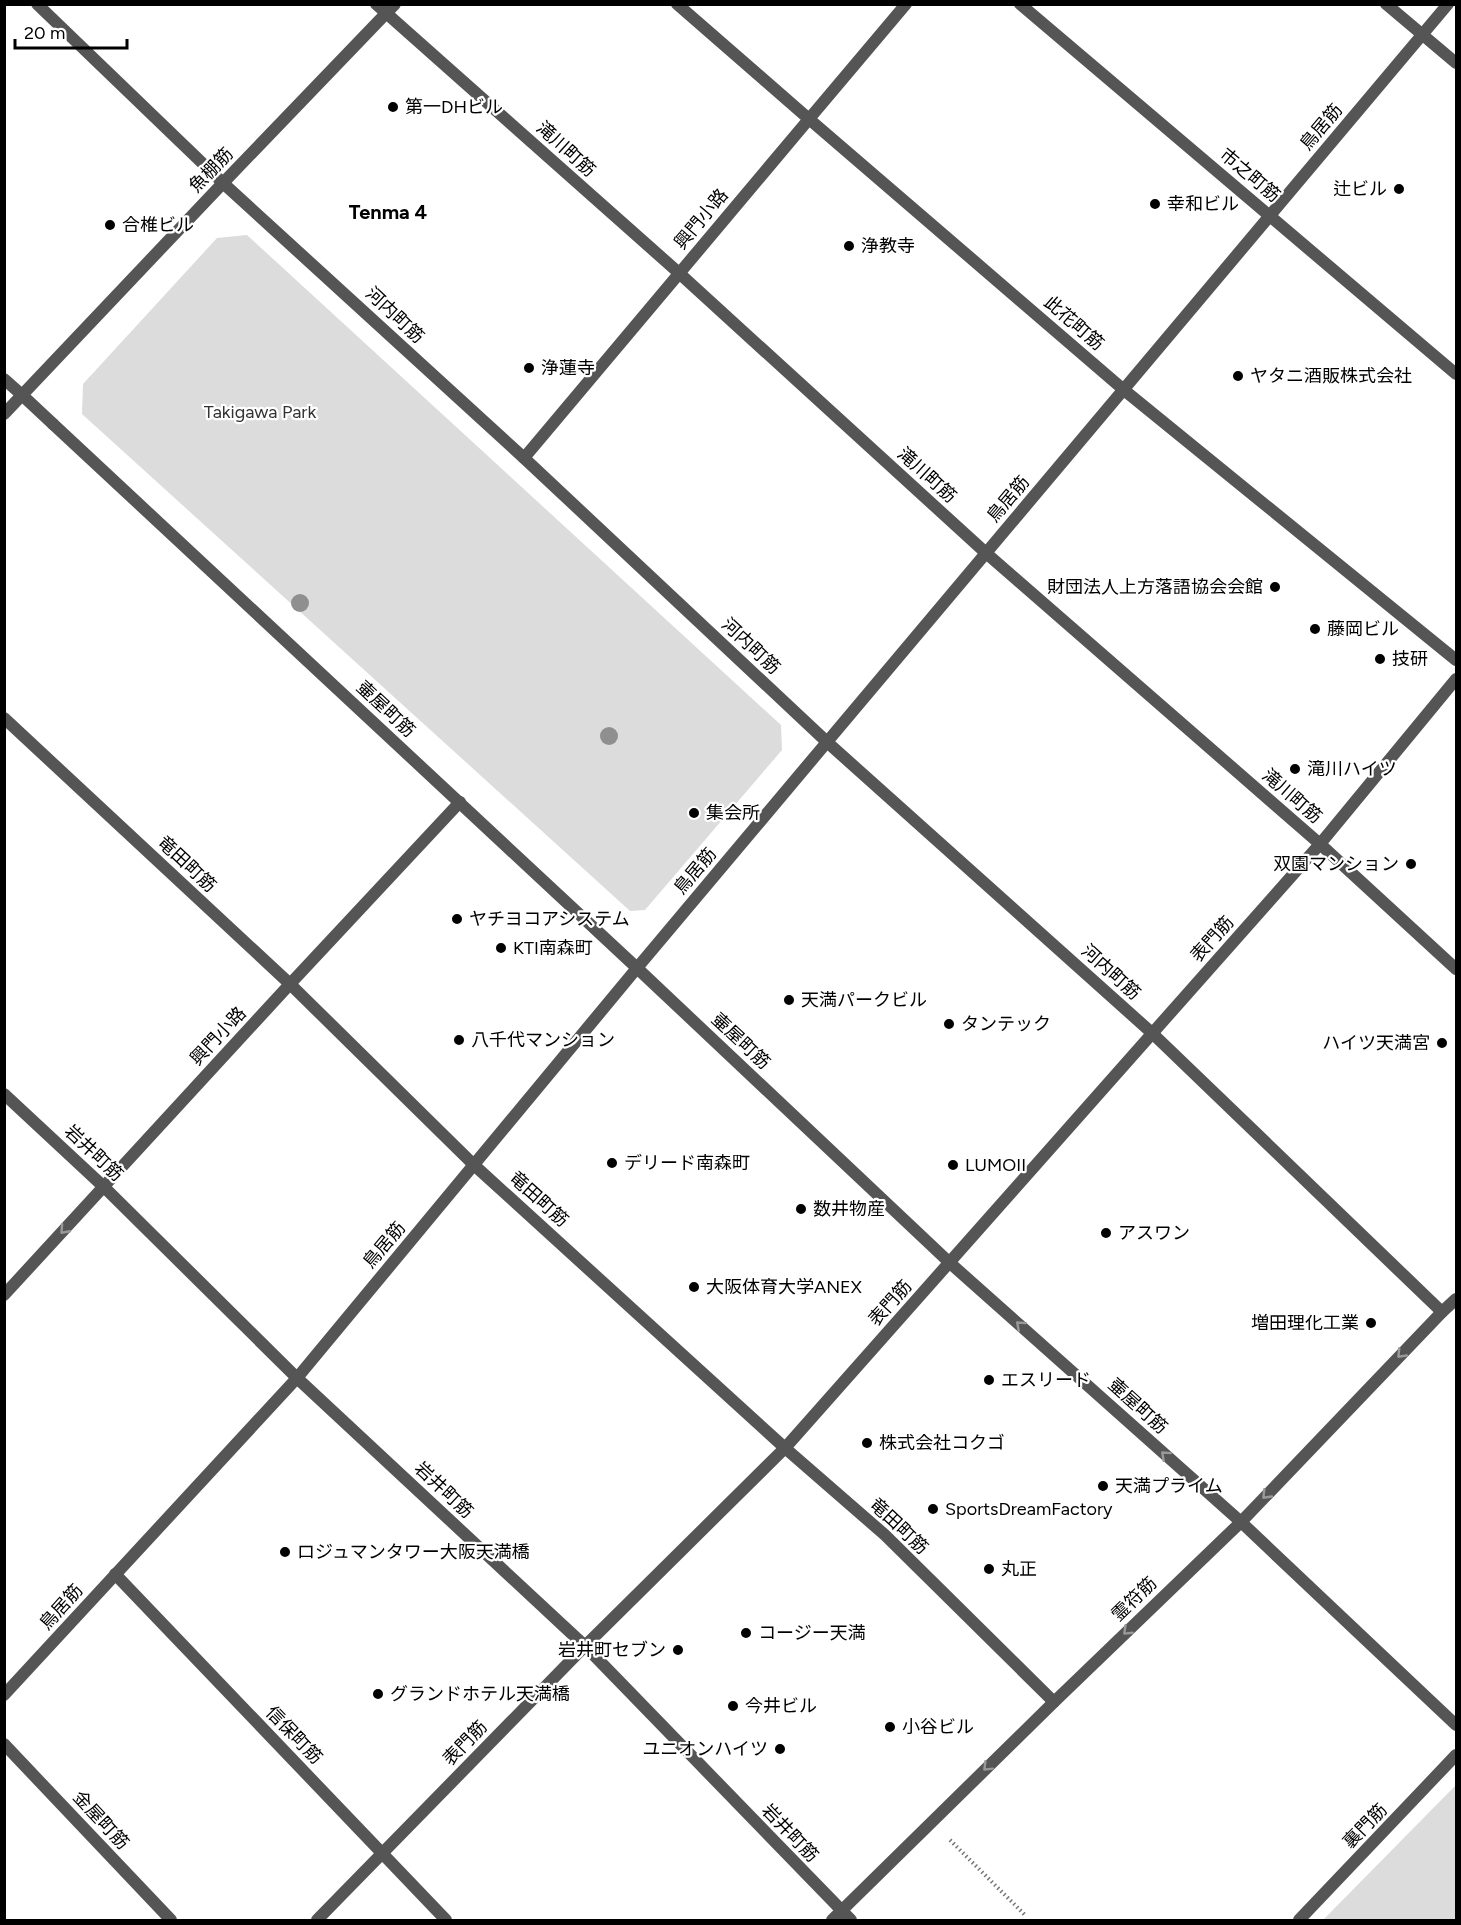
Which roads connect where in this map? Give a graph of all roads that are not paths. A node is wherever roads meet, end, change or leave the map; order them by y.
1 (37, 4) edge
2 (376, 4) edge
3 (677, 4) edge
4 (906, 4) edge
5 (1020, 4) edge
6 (1386, 4) edge
7 (1448, 4) edge
8 (391, 9) edge
9 (1422, 35) junction
10 (1456, 63) edge
11 (809, 119) junction
12 (224, 183) junction
13 (1270, 216) junction
14 (679, 273) junction
15 (1456, 374) edge
16 (4, 379) edge
17 (1124, 390) junction
18 (21, 395) junction
19 (4, 414) edge
20 (524, 458) junction
21 (986, 553) junction
22 (1456, 660) edge
23 (1456, 679) edge
24 (4, 718) edge
25 (827, 742) junction
26 (460, 802) junction
27 (1320, 844) junction
28 (637, 968) junction
29 (1456, 969) edge
30 (290, 984) junction
31 (1152, 1033) junction
32 (4, 1094) edge
33 (474, 1165) junction
34 (104, 1187) junction
35 (950, 1263) junction
36 (4, 1295) edge
37 (1456, 1299) edge
38 (1442, 1312) junction
39 (297, 1378) junction
40 (785, 1448) junction
41 (1240, 1522) junction
42 (115, 1574) junction
43 (585, 1646) junction
44 (4, 1695) edge
45 (1054, 1702) junction
46 (1456, 1725) edge
47 (4, 1744) edge
48 (1456, 1755) edge
49 (382, 1853) junction
50 (836, 1916) edge
51 (171, 1920) edge
52 (317, 1920) edge
53 (446, 1920) edge
54 (851, 1920) edge
55 (1299, 1920) edge

1 - 12 street, 河内町筋
2 - 8 street, 滝川町筋
3 - 11 street, 此花町筋
4 - 11 street, 興門小路
5 - 13 street, 市之町筋
6 - 9 street
7 - 9 street, 鳥居筋
8 - 12 street, 魚棚筋
8 - 14 street, 滝川町筋
9 - 10 street
9 - 13 street, 鳥居筋
11 - 14 street, 興門小路
11 - 17 street, 此花町筋
12 - 18 street, 魚棚筋
12 - 20 street, 河内町筋
13 - 15 street, 市之町筋
13 - 17 street, 鳥居筋
14 - 20 street, 興門小路
14 - 21 street, 滝川町筋
16 - 18 street, 壷屋町筋
17 - 21 street, 鳥居筋
17 - 22 street, 此花町筋
18 - 19 street, 魚棚筋
18 - 26 street, 壷屋町筋
20 - 25 street, 河内町筋
21 - 25 street, 鳥居筋
21 - 27 street, 滝川町筋
23 - 27 street, 表門筋
24 - 30 street, 竜田町筋
25 - 28 street, 鳥居筋
25 - 31 street, 河内町筋
26 - 28 street, 壷屋町筋
26 - 30 street, 興門小路
27 - 29 street, 滝川町筋
27 - 31 street, 表門筋
28 - 33 street, 鳥居筋
28 - 35 street, 壷屋町筋
30 - 33 street, 竜田町筋
30 - 34 street, 興門小路
31 - 35 street, 表門筋
31 - 38 street, 河内町筋
32 - 34 street, 岩井町筋
33 - 39 street, 鳥居筋
33 - 40 street, 竜田町筋
34 -> 36 street, 興門小路
34 - 39 street, 岩井町筋
35 - 40 street, 表門筋
41 -> 35 street, 壷屋町筋
37 - 38 street, 霊符筋
38 -> 41 street, 霊符筋
39 - 42 street, 鳥居筋
39 - 43 street, 岩井町筋
40 - 43 street, 表門筋
40 - 45 street, 竜田町筋
41 -> 45 street, 霊符筋
41 - 46 street, 壷屋町筋
42 - 44 street, 鳥居筋
42 - 49 street, 信保町筋
43 - 49 street, 表門筋
43 - 50 street, 岩井町筋
45 -> 50 street, 霊符筋
47 - 51 street, 金屋町筋
48 - 55 street, 裏門筋
49 - 52 street, 表門筋
49 - 53 street, 信保町筋
50 - 54 street, 岩井町筋

